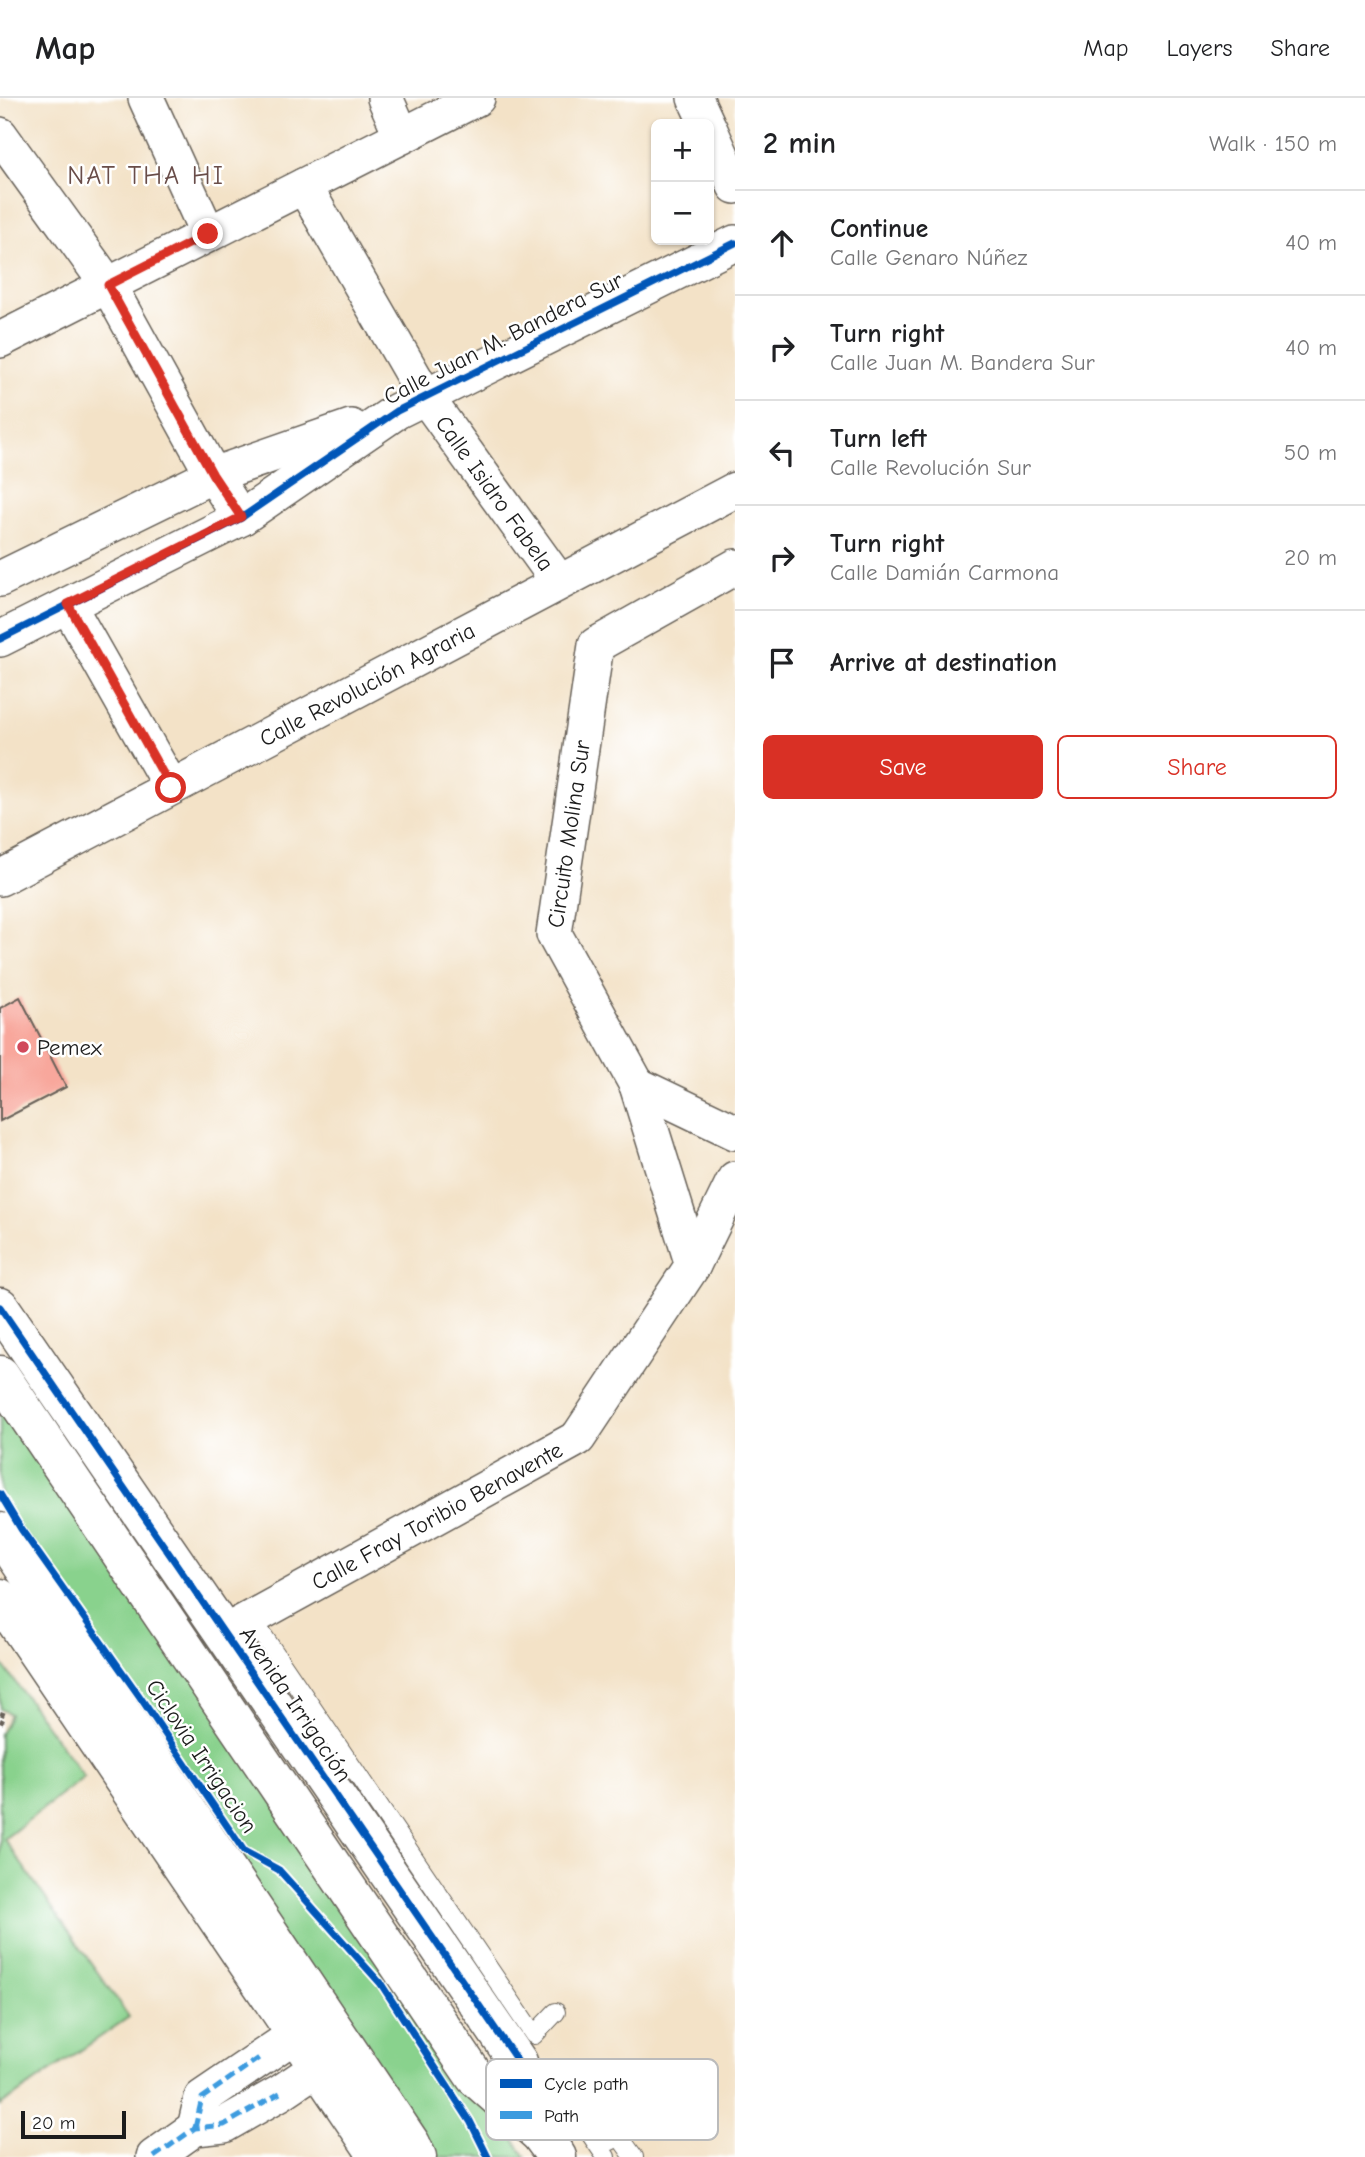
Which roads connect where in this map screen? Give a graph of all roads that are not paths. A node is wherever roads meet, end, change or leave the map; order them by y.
1 (146, 98) edge
2 (385, 98) edge
3 (477, 98) edge
4 (695, 98) edge
5 (705, 119) edge
6 (0, 135) edge
7 (402, 136) junction
8 (714, 139) edge
9 (304, 186) junction
10 (735, 186) edge
11 (208, 234) junction
12 (735, 243) edge
13 (108, 285) junction
14 (0, 340) edge
15 (411, 403) junction
16 (213, 475) junction
17 (735, 489) edge
18 (241, 517) junction
19 (735, 567) edge
20 (0, 579) edge
21 (559, 582) junction
22 (68, 604) junction
23 (0, 639) edge
24 (171, 788) junction
25 (0, 878) edge
26 (637, 1085) junction
27 (735, 1132) edge
28 (735, 1179) edge
29 (694, 1265) junction
30 (0, 1307) edge
31 (0, 1375) edge
32 (1, 1532) edge
33 (0, 1598) edge
34 (238, 1626) junction
35 (556, 2012) dead end
36 (295, 2035) junction
37 (517, 2059) edge
38 (317, 2068) junction
39 (486, 2087) edge
40 (195, 2128) junction
41 (594, 2140) edge
42 (622, 2140) edge
43 (604, 2155) edge
44 (154, 2157) edge
45 (379, 2157) edge
46 (418, 2157) edge
47 (634, 2157) edge

1 - 11 street
2 - 7 street
3 - 7 street
4 - 5 street
6 - 13 street
7 - 9 street
8 - 10 street
9 - 11 street
9 - 15 street, Calle Isidro Fabela
11 - 13 street
12 - 15 street, Calle Juan M. Bandera Sur
13 - 14 street
13 - 16 street
15 - 16 street, Calle Juan M. Bandera Sur
15 - 18 street, Calle Juan M. Bandera Sur
15 - 21 street, Calle Isidro Fabela
16 - 18 street
16 - 20 street, Calle Juan M. Bandera Sur
17 - 21 street, Calle Revolución Agraria
18 - 22 street, Calle Juan M. Bandera Sur
19 - 26 street, Circuito Molina Sur
21 - 24 street, Calle Revolución Agraria
22 - 23 street, Calle Juan M. Bandera Sur
22 - 24 street
24 - 25 street, Calle Revolución Agraria
26 - 27 street
26 - 29 street, Circuito Molina Sur
28 - 29 street, Calle Fray Toribio Benavente
29 - 34 street, Calle Fray Toribio Benavente
30 - 34 main road, Avenida Irrigación
31 - 39 main road, Avenida Irrigación
32 - 46 main road
33 - 36 main road
34 - 35 lane
34 - 37 main road, Avenida Irrigación
36 - 38 main road
36 - 40 street
38 - 40 street
38 - 45 main road
40 - 44 street
41 - 43 lane
42 - 47 lane

